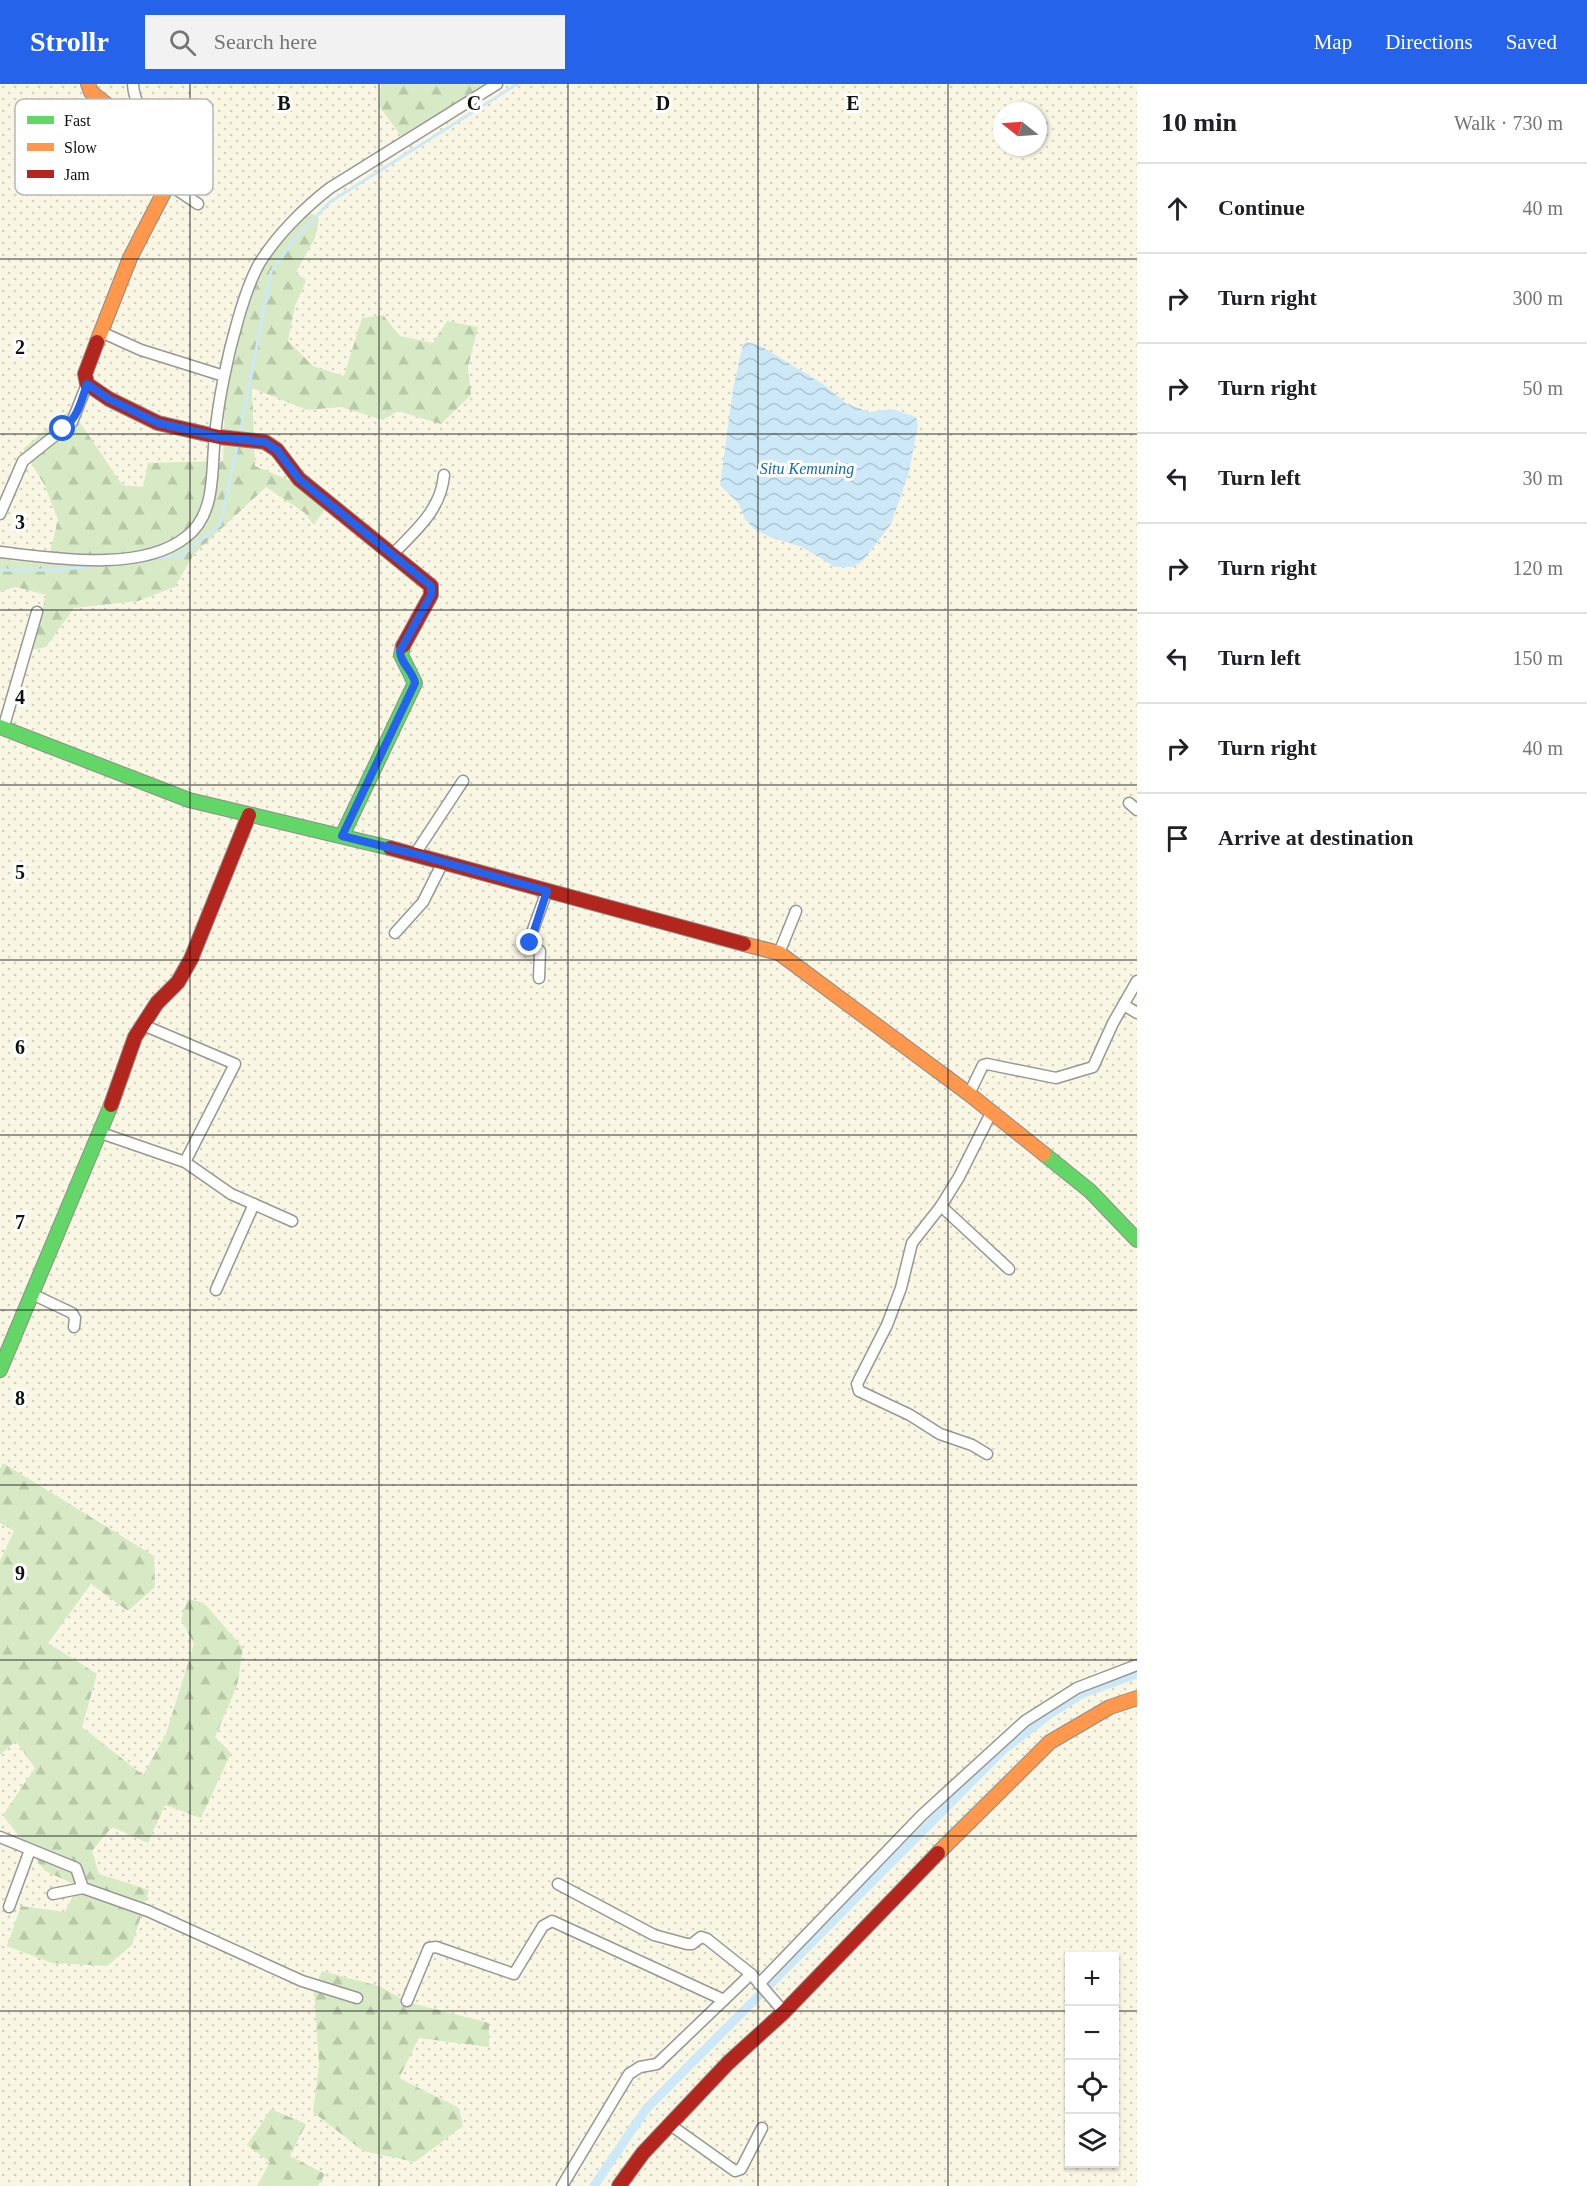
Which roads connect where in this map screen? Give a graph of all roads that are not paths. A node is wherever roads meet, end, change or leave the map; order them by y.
1 (88, 84) edge
2 (133, 84) edge
3 (497, 84) edge
4 (100, 99) edge
5 (134, 99) edge
6 (165, 195) edge
7 (185, 195) edge
8 (198, 204) dead end
9 (101, 332) junction
10 (224, 376) junction
11 (87, 384) junction
12 (217, 437) junction
13 (444, 475) dead end
14 (0, 514) edge
15 (0, 552) edge
16 (392, 555) junction
17 (37, 612) dead end
18 (2, 728) edge
19 (463, 781) dead end
20 (249, 815) junction
21 (342, 836) junction
22 (415, 854) junction
23 (443, 862) junction
24 (547, 891) junction
25 (796, 911) dead end
26 (395, 933) dead end
27 (779, 953) junction
28 (539, 978) dead end
29 (1137, 981) edge
30 (1124, 1005) junction
31 (1137, 1013) edge
32 (143, 1025) junction
33 (969, 1094) junction
34 (991, 1113) junction
35 (101, 1133) junction
36 (185, 1162) junction
37 (254, 1204) junction
38 (941, 1206) junction
39 (292, 1221) dead end
40 (1137, 1240) edge
41 (1009, 1269) dead end
42 (216, 1290) dead end
43 (32, 1294) junction
44 (74, 1327) dead end
45 (0, 1370) edge
46 (987, 1454) dead end
47 (1137, 1665) edge
48 (1137, 1698) edge
49 (0, 1837) edge
50 (30, 1850) junction
51 (558, 1884) dead end
52 (83, 1888) junction
53 (53, 1894) dead end
54 (9, 1907) dead end
55 (751, 1974) junction
56 (761, 1986) junction
57 (357, 1998) dead end
58 (724, 2000) junction
59 (407, 2001) dead end
60 (781, 2008) junction
61 (669, 2124) junction
62 (762, 2128) dead end
63 (623, 2185) edge
64 (562, 2186) edge

1 - 4 street
2 - 5 street
3 - 10 street
6 - 9 street
7 - 8 street
9 - 10 street
9 - 11 street
10 - 12 street
11 - 12 street
11 - 14 street
12 - 15 street
12 - 16 street
13 - 16 street
16 - 21 street
17 - 18 street
18 - 20 street
19 - 22 street
20 - 21 street
20 - 32 street
21 - 22 street
22 - 23 street
23 - 24 street
23 - 26 street
24 - 27 street
24 - 28 street
25 - 27 street
27 - 33 street
29 - 30 street
30 - 31 street
30 - 33 street
32 - 35 street
32 - 36 street
33 - 34 street
34 - 38 street
34 - 40 street
35 - 36 street
35 - 43 street
36 - 37 street
37 - 39 street
37 - 42 street
38 - 41 street
38 - 46 street
43 - 44 street
43 - 45 street
47 - 56 street
48 - 60 street
49 - 50 street
50 - 52 street
50 - 54 street
51 - 55 street
52 - 53 street
52 - 57 street
55 - 56 street
55 - 58 street
56 - 60 street
58 - 59 street
58 - 64 street
60 - 61 street
61 - 62 street
61 - 63 street

